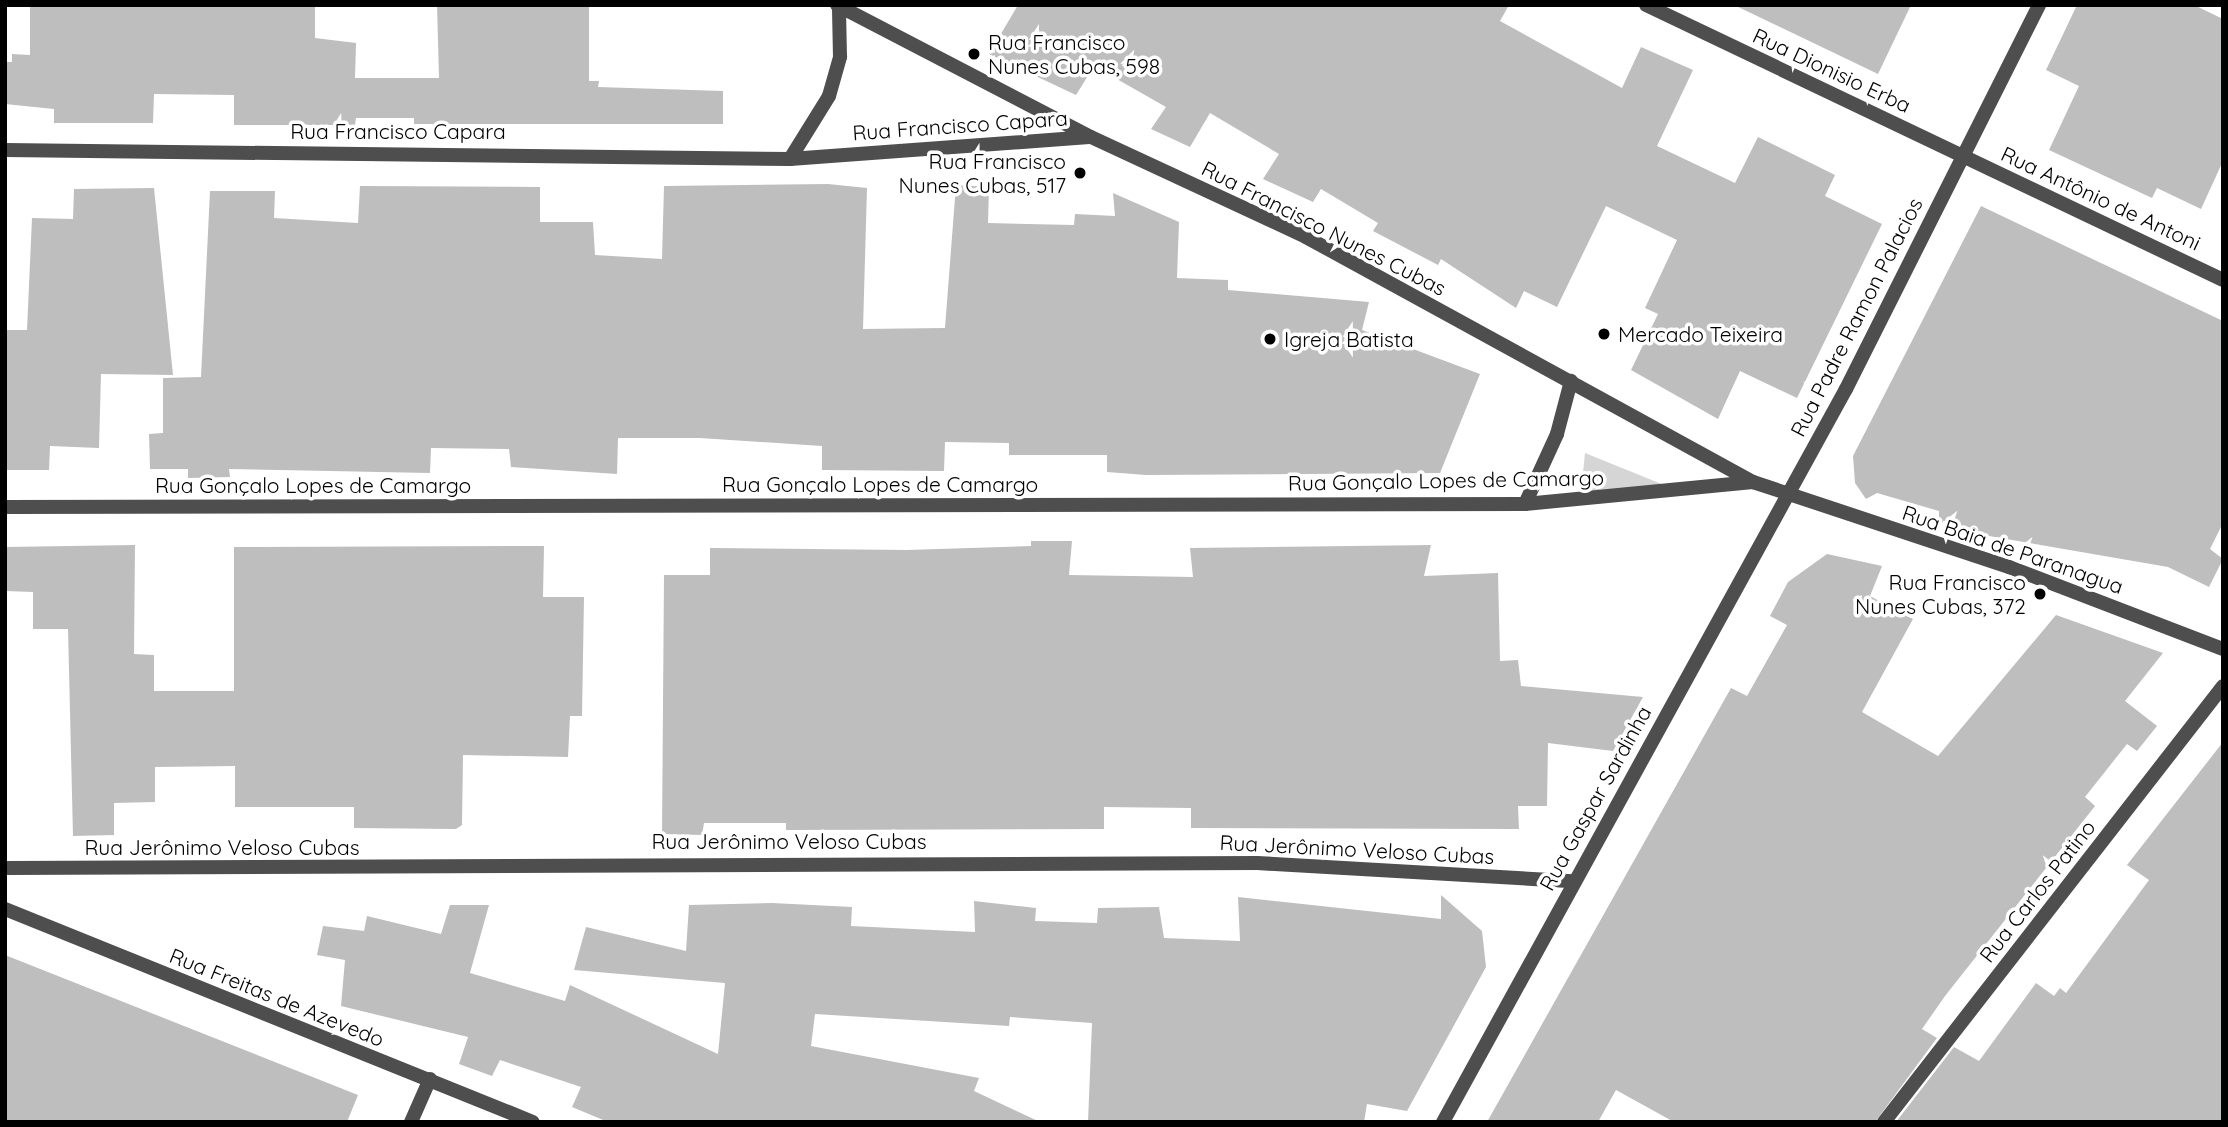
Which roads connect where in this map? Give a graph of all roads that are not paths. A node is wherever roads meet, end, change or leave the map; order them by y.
1 (1646, 5) edge
2 (2039, 5) edge
3 (838, 7) edge
4 (1091, 137) junction
5 (5, 149) edge
6 (1962, 155) junction
7 (790, 159) junction
8 (2223, 279) edge
9 (1571, 381) junction
10 (1753, 482) junction
11 (1788, 497) junction
12 (1525, 504) junction
13 (5, 507) edge
14 (2223, 649) edge
15 (2223, 686) edge
16 (5, 868) edge
17 (1572, 881) junction
18 (5, 909) edge
19 (430, 1079) junction
20 (411, 1122) edge
21 (533, 1122) edge
22 (1443, 1122) edge
23 (1884, 1122) edge

1 - 6 street, Rua Dionisio Erba
2 - 6 street, Rua Padre Ramon Palacios
3 - 4 street, Rua Francisco Nunes Cubas
3 - 7 street
4 - 7 street, Rua Francisco Capara
4 - 9 street, Rua Francisco Nunes Cubas
5 - 7 street, Rua Francisco Capara
6 - 8 street, Rua Antônio de Antoni
6 - 11 street, Rua Padre Ramon Palacios
9 - 10 street, Rua Francisco Nunes Cubas
9 - 12 street
10 - 11 street, Rua Francisco Nunes Cubas
10 - 12 street, Rua Gonçalo Lopes de Camargo
11 - 14 street, Rua Baia de Paranagua
11 - 17 street, Rua Gaspar Sardinha
12 - 13 street, Rua Gonçalo Lopes de Camargo
15 - 23 street, Rua Carlos Patino
16 - 17 street, Rua Jerônimo Veloso Cubas
17 - 22 street, Rua Gaspar Sardinha
18 - 19 street, Rua Freitas de Azevedo
19 - 20 street
19 - 21 street, Rua Freitas de Azevedo

